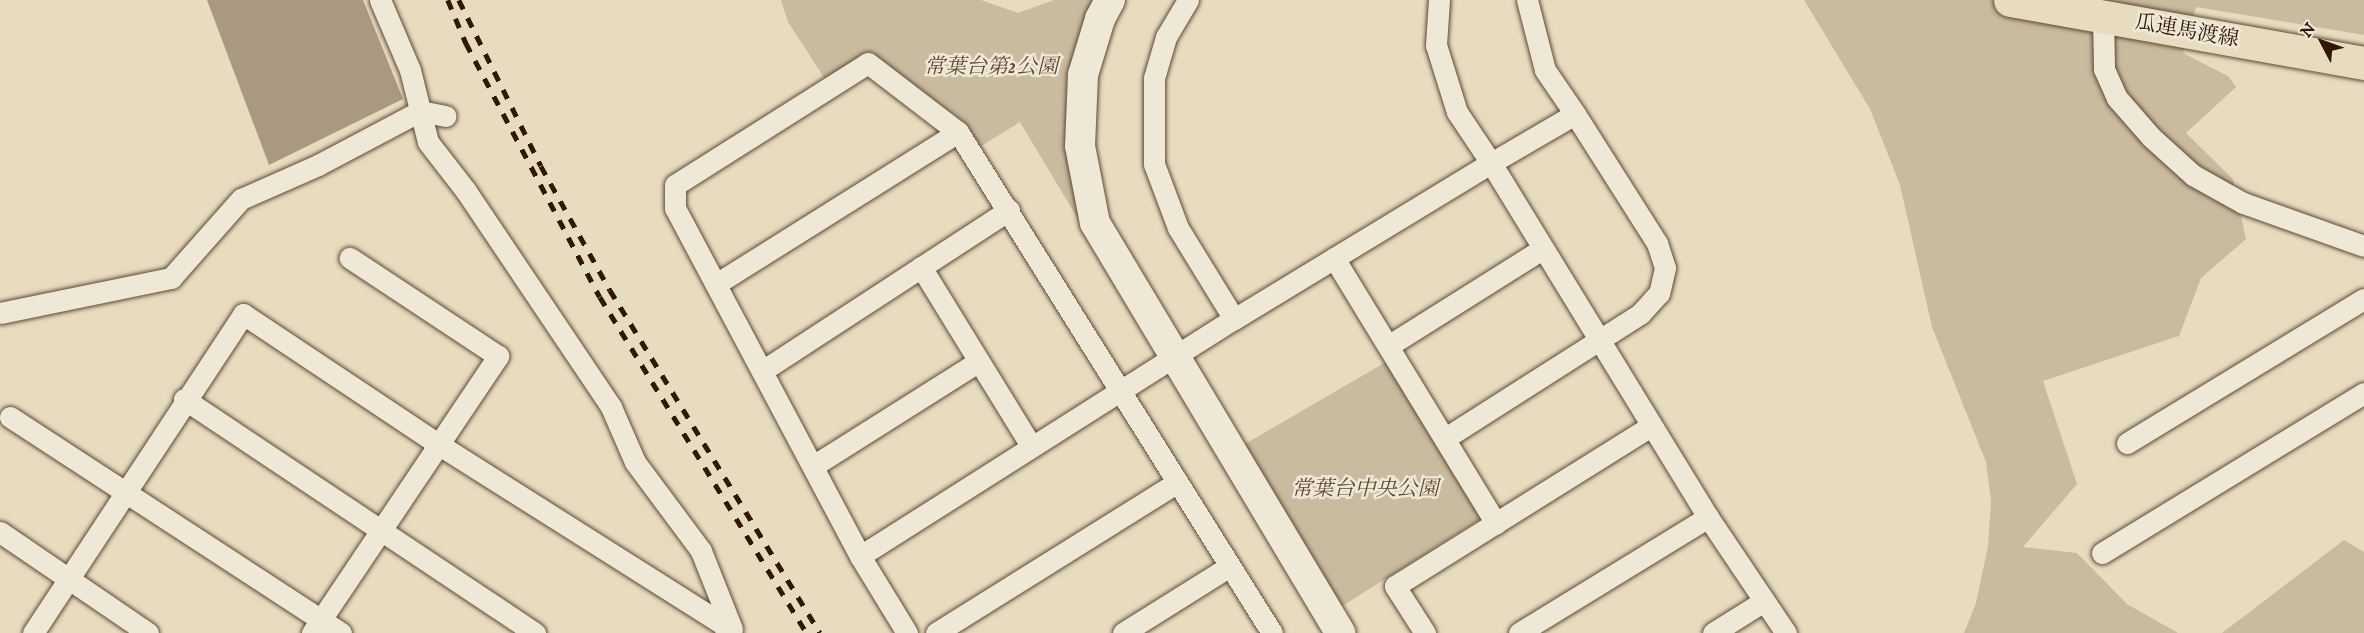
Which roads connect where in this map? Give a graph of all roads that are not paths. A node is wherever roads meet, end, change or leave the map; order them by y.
1 (380, 0) edge
2 (1110, 0) edge
3 (1188, 0) edge
4 (1439, 0) edge
5 (1527, 0) edge
6 (2010, 0) edge
7 (2103, 15) junction
8 (2364, 63) edge
9 (420, 111) junction
10 (1575, 114) junction
11 (446, 116) dead end
12 (958, 132) junction
13 (1491, 163) junction
14 (1009, 210) junction
15 (2364, 246) edge
16 (1542, 249) junction
17 (350, 258) dead end
18 (1334, 258) junction
19 (921, 267) junction
20 (716, 284) junction
21 (2364, 299) edge
22 (0, 313) edge
23 (1234, 319) junction
24 (1598, 340) junction
25 (1388, 346) junction
26 (1173, 356) junction
27 (979, 361) junction
28 (762, 371) junction
29 (1120, 390) junction
30 (2364, 393) edge
31 (184, 399) junction
32 (10, 417) dead end
33 (1652, 426) junction
34 (1444, 438) junction
35 (2127, 443) dead end
36 (438, 444) junction
37 (1031, 446) junction
38 (813, 466) junction
39 (1178, 482) junction
40 (128, 493) junction
41 (1708, 517) junction
42 (1496, 523) junction
43 (379, 531) junction
44 (0, 532) edge
45 (2102, 554) dead end
46 (860, 556) junction
47 (1230, 566) junction
48 (68, 579) junction
49 (1764, 601) junction
50 (316, 626) edge
51 (731, 631) edge
52 (33, 633) edge
53 (148, 633) edge
54 (340, 633) edge
55 (535, 633) edge
56 (907, 633) edge
57 (936, 633) edge
58 (1123, 633) edge
59 (1272, 633) edge
60 (1340, 633) edge
61 (1425, 633) edge
62 (1519, 633) edge
63 (1713, 633) edge
64 (1786, 633) edge

1 - 9 street
2 - 26 street
3 - 23 street
4 - 13 street
5 - 10 street
6 - 7 main road, 瓜連馬渡線
7 - 8 main road, 瓜連馬渡線
7 - 15 street
9 - 11 street
9 - 22 street
9 - 51 street
10 - 13 street
10 - 24 street
12 - 14 street
12 - 20 street
12 - 20 street
13 - 16 street
13 - 18 street
14 - 19 street
14 - 29 street
16 - 24 street
16 - 25 street
17 - 36 street
18 - 23 street
18 - 25 street
19 - 27 street
19 - 28 street
20 - 28 street
21 - 35 street
23 - 26 street
24 - 33 street
24 - 34 street
25 - 34 street
26 - 29 street
26 - 60 street
27 - 37 street
27 - 38 street
28 - 38 street
29 - 37 street
29 - 39 street
30 - 45 street
31 - 36 street
31 - 40 street
31 - 43 street
32 - 40 street
33 - 41 street
33 - 42 street
34 - 42 street
36 - 43 street
36 - 51 street
37 - 46 street
38 - 46 street
39 - 47 street
39 - 57 street
40 - 48 street
40 - 50 street
41 - 49 street
41 - 62 street
42 - 61 street
43 - 50 street
43 - 55 street
44 - 48 street
46 - 56 street
47 - 58 street
47 - 59 street
48 - 52 street
48 - 53 street
49 - 63 street
49 - 64 street
50 - 54 street

